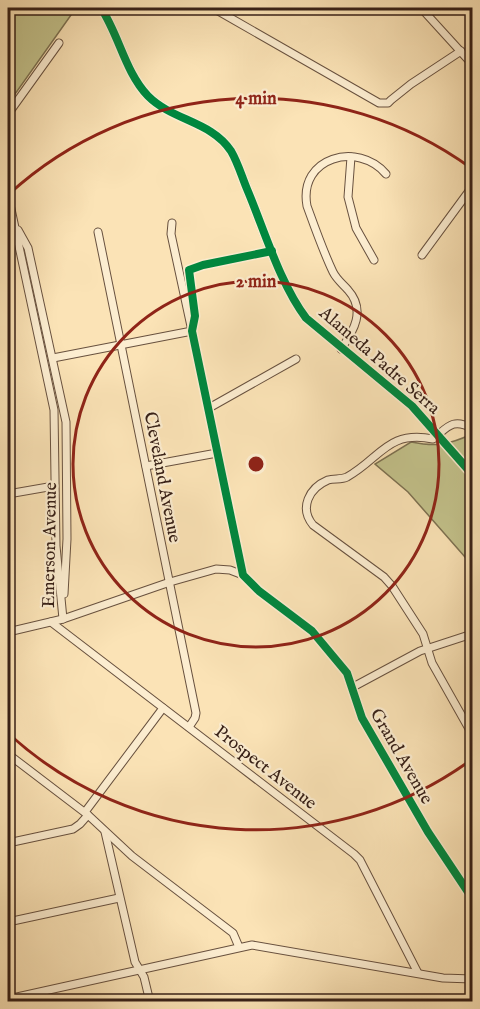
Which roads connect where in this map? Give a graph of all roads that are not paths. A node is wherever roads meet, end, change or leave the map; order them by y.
1 (101, 8) edge
2 (213, 8) edge
3 (421, 8) edge
4 (59, 43) dead end
5 (460, 51) junction
6 (472, 64) edge
7 (8, 114) edge
8 (351, 158) junction
9 (386, 174) dead end
10 (472, 187) edge
11 (8, 195) edge
12 (172, 223) dead end
13 (11, 224) edge
14 (98, 232) dead end
15 (272, 251) junction
16 (422, 255) dead end
17 (374, 260) dead end
18 (192, 331) junction
19 (121, 345) junction
20 (341, 349) junction
21 (53, 358) junction
22 (296, 359) dead end
23 (209, 408) junction
24 (472, 428) edge
25 (439, 435) junction
26 (217, 453) junction
27 (146, 466) junction
28 (472, 474) edge
29 (54, 486) junction
30 (8, 494) edge
31 (243, 575) junction
32 (170, 582) junction
33 (63, 619) junction
34 (51, 622) junction
35 (8, 632) edge
36 (472, 634) edge
37 (427, 649) junction
38 (352, 687) junction
39 (163, 708) junction
40 (189, 727) junction
41 (472, 732) edge
42 (8, 754) edge
43 (86, 814) junction
44 (105, 832) junction
45 (8, 843) edge
46 (119, 898) junction
47 (472, 898) edge
48 (8, 922) edge
49 (239, 946) junction
50 (140, 970) junction
51 (417, 973) junction
52 (472, 979) edge
53 (8, 999) edge
54 (150, 1002) edge

1 - 15 street, Alameda Padre Serra
2 - 5 street
3 - 5 street
4 - 7 street
5 - 6 street
8 - 9 street
8 - 17 street
8 - 20 street
10 - 16 street
11 - 13 street, Emerson Avenue
12 - 18 street
13 - 21 street, Emerson Avenue
13 - 29 street, Emerson Avenue
14 - 19 street, Cleveland Avenue
15 - 18 street
15 - 20 street, Alameda Padre Serra
18 - 19 street
18 - 23 street
19 - 21 street
19 - 27 street, Cleveland Avenue
20 - 25 street, Alameda Padre Serra
21 - 33 street, Emerson Avenue
22 - 23 street
23 - 26 street
24 - 25 street
25 - 28 street, Alameda Padre Serra
25 - 37 street
26 - 27 street
26 - 31 street
27 - 32 street, Cleveland Avenue
29 - 30 street
29 - 33 street, Emerson Avenue
31 - 32 street
31 - 38 street, Grand Avenue
32 - 33 street
32 - 40 street, Cleveland Avenue
33 - 34 street
34 - 35 street
34 - 39 street, Prospect Avenue
36 - 37 street
37 - 38 street
37 - 41 street
38 - 47 street, Grand Avenue
39 - 40 street, Prospect Avenue
39 - 43 street
40 - 51 street, Prospect Avenue
42 - 43 street
43 - 44 street
43 - 45 street
44 - 46 street
44 - 49 street
46 - 48 street
46 - 50 street
49 - 50 street
49 - 51 street
50 - 53 street
50 - 54 street
51 - 52 street

